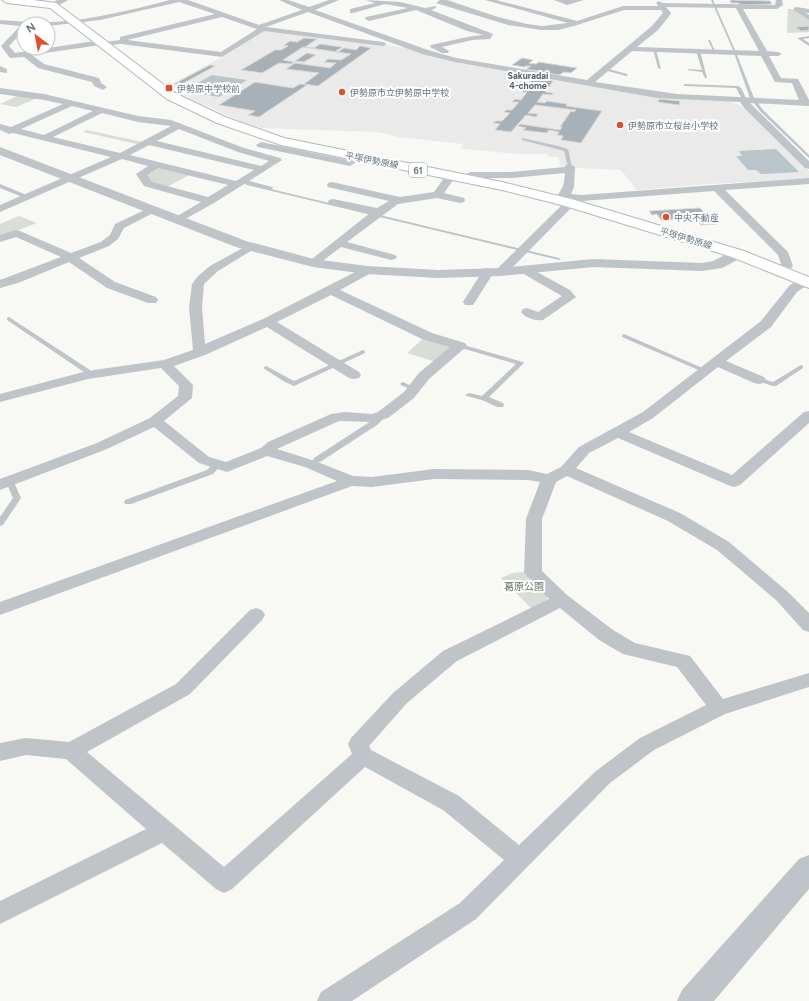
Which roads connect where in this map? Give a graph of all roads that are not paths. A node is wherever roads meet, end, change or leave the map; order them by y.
1 (7, 0) edge
2 (180, 0) edge
3 (282, 0) edge
4 (336, 0) edge
5 (370, 0) edge
6 (488, 0) edge
7 (557, 0) edge
8 (581, 0) edge
9 (58, 3) edge
10 (384, 3) junction
11 (660, 4) edge
12 (778, 4) edge
13 (739, 7) junction
14 (416, 8) junction
15 (310, 9) junction
16 (796, 9) junction
17 (353, 10) dead end
18 (425, 10) junction
19 (809, 11) edge
20 (222, 15) junction
21 (809, 18) edge
22 (370, 19) dead end
23 (0, 22) edge
24 (74, 22) junction
25 (16, 23) edge
26 (576, 23) junction
27 (56, 24) edge
28 (565, 26) junction
29 (261, 28) junction
30 (578, 33) dead end
31 (16, 34) edge
32 (809, 37) edge
33 (709, 41) dead end
34 (102, 43) junction
35 (809, 45) edge
36 (408, 47) junction
37 (2, 49) edge
38 (630, 49) junction
39 (56, 50) edge
40 (654, 50) junction
41 (698, 51) junction
42 (714, 52) junction
43 (764, 54) junction
44 (778, 54) dead end
45 (16, 56) edge
46 (28, 56) edge
47 (657, 65) dead end
48 (502, 68) junction
49 (605, 69) junction
50 (689, 70) dead end
51 (704, 71) junction
52 (626, 75) dead end
53 (706, 76) dead end
54 (589, 83) junction
55 (686, 85) dead end
56 (103, 87) dead end
57 (0, 91) edge
58 (744, 100) junction
59 (807, 103) edge
60 (70, 104) junction
61 (100, 111) junction
62 (179, 126) junction
63 (0, 127) edge
64 (12, 130) junction
65 (0, 135) edge
66 (44, 138) junction
67 (524, 139) dead end
68 (148, 142) junction
69 (241, 150) junction
70 (1, 152) edge
71 (121, 156) junction
72 (358, 158) junction
73 (158, 164) junction
74 (809, 166) edge
75 (570, 168) junction
76 (262, 169) junction
77 (457, 177) junction
78 (70, 179) junction
79 (809, 181) edge
80 (240, 182) junction
81 (332, 184) dead end
82 (0, 186) edge
83 (270, 188) dead end
84 (717, 188) junction
85 (437, 195) junction
86 (27, 198) junction
87 (460, 200) dead end
88 (564, 200) junction
89 (210, 201) junction
90 (399, 201) junction
91 (333, 202) dead end
92 (0, 209) edge
93 (151, 210) junction
94 (379, 212) junction
95 (178, 220) junction
96 (0, 239) edge
97 (339, 243) junction
98 (250, 247) junction
99 (738, 254) junction
100 (69, 257) junction
101 (391, 257) dead end
102 (313, 263) junction
103 (367, 270) junction
104 (526, 270) junction
105 (778, 270) junction
106 (494, 272) junction
107 (807, 282) edge
108 (0, 284) edge
109 (331, 290) junction
110 (152, 300) dead end
111 (469, 302) dead end
112 (527, 312) dead end
113 (10, 319) dead end
114 (268, 322) junction
115 (624, 336) dead end
116 (460, 346) junction
117 (200, 352) junction
118 (363, 352) dead end
119 (164, 364) junction
120 (338, 364) junction
121 (711, 366) junction
122 (801, 367) dead end
123 (266, 368) dead end
124 (87, 375) junction
125 (354, 375) dead end
126 (759, 380) joint
127 (469, 395) dead end
128 (0, 398) edge
129 (484, 398) junction
130 (500, 405) dead end
131 (383, 415) junction
132 (809, 415) edge
133 (155, 421) junction
134 (617, 432) junction
135 (266, 451) junction
136 (317, 460) dead end
137 (218, 464) junction
138 (566, 470) junction
139 (549, 479) junction
140 (351, 481) junction
141 (5, 483) edge
142 (128, 502) dead end
143 (0, 523) edge
144 (560, 600) junction
145 (0, 609) edge
146 (256, 615) dead end
147 (809, 625) edge
148 (809, 680) edge
149 (719, 708) junction
150 (71, 751) junction
151 (0, 752) edge
152 (363, 756) junction
153 (164, 831) junction
154 (519, 859) junction
155 (809, 868) edge
156 (0, 913) edge
157 (330, 1001) edge
158 (693, 1001) edge

1 - 9 main road, 平塚伊勢原線 / 61
2 - 20 street
2 - 24 street
3 - 15 street
4 - 15 street
5 - 10 street
6 - 26 street
7 - 8 street
9 - 24 main road, 平塚伊勢原線 / 61
10 - 14 street
10 - 17 street
11 - 13 street
11 - 26 street
11 - 38 street
12 - 13 street
12 - 16 street
13 - 43 street
14 - 18 street
14 - 22 street
15 - 29 street
15 - 36 street
16 - 19 street
16 - 21 street
18 - 28 street
18 - 48 street
20 - 29 street
20 - 34 street
23 - 25 street
24 - 27 street
24 - 34 main road, 平塚伊勢原線 / 61
26 - 28 street
28 - 30 street
29 - 34 street
29 - 36 street
31 - 37 street
32 - 35 lane
33 - 42 lane
34 - 39 street
34 - 72 main road, 平塚伊勢原線 / 61
36 - 48 street
37 - 45 street
38 - 40 street
38 - 49 street
40 - 41 street
40 - 47 lane
41 - 42 street
41 - 51 lane
42 - 43 street
43 - 44 street
43 - 59 street
46 - 56 street
48 - 54 street
49 - 52 lane
49 - 54 street
50 - 51 lane
51 - 53 lane
54 - 58 street
55 - 58 lane
57 - 60 street
58 - 59 street
58 - 74 street
60 - 61 street
60 - 64 street
61 - 62 street
61 - 66 street
62 - 68 street
62 - 69 street
63 - 64 street
64 - 65 street
64 - 66 street
66 - 71 street
67 - 75 lane
68 - 71 street
68 - 76 street
69 - 72 street
69 - 76 street
70 - 78 street
71 - 73 street
71 - 78 street
72 - 77 main road, 平塚伊勢原線 / 61
73 - 80 street
73 - 89 street
75 - 77 street
75 - 88 street
76 - 80 street
77 - 85 street
77 - 88 main road, 平塚伊勢原線 / 61
78 - 86 street
78 - 93 street
79 - 84 street
80 - 83 lane
80 - 89 street
81 - 90 street
82 - 86 lane
84 - 88 street
84 - 105 street
85 - 87 street
85 - 90 street
86 - 92 street
88 - 99 main road, 平塚伊勢原線 / 61
88 - 106 street
89 - 95 street
90 - 94 street
91 - 94 street
93 - 95 street
93 - 100 street
94 - 97 street
95 - 98 street
96 - 100 street
97 - 101 street
97 - 102 street
98 - 102 street
98 - 117 street
99 - 104 street
99 - 105 main road, 平塚伊勢原線 / 61
100 - 108 street
100 - 110 street
102 - 103 street
103 - 106 street
103 - 109 street
104 - 106 street
104 - 112 street
105 - 107 main road, 平塚伊勢原線 / 61
106 - 111 street
107 - 121 street
109 - 114 street
109 - 116 street
113 - 124 lane
114 - 117 street
114 - 120 street
115 - 121 lane
116 - 129 lane
116 - 131 street
117 - 119 street
118 - 120 lane
119 - 124 street
119 - 133 street
120 - 123 lane
120 - 125 street
121 - 126 street
121 - 134 street
122 - 126 lane
124 - 128 street
127 - 129 lane
129 - 130 lane
131 - 135 street
131 - 136 lane
132 - 134 street
133 - 137 street
133 - 141 street
134 - 138 street
135 - 137 street
135 - 140 street
137 - 142 lane
138 - 139 street
138 - 147 street
139 - 140 street
139 - 144 street
140 - 145 street
141 - 143 lane
144 - 149 street
144 - 152 street
146 - 150 street
148 - 149 street
149 - 154 street
150 - 151 street
150 - 153 street
152 - 153 street
152 - 154 street
153 - 156 street
154 - 157 street
155 - 158 street

